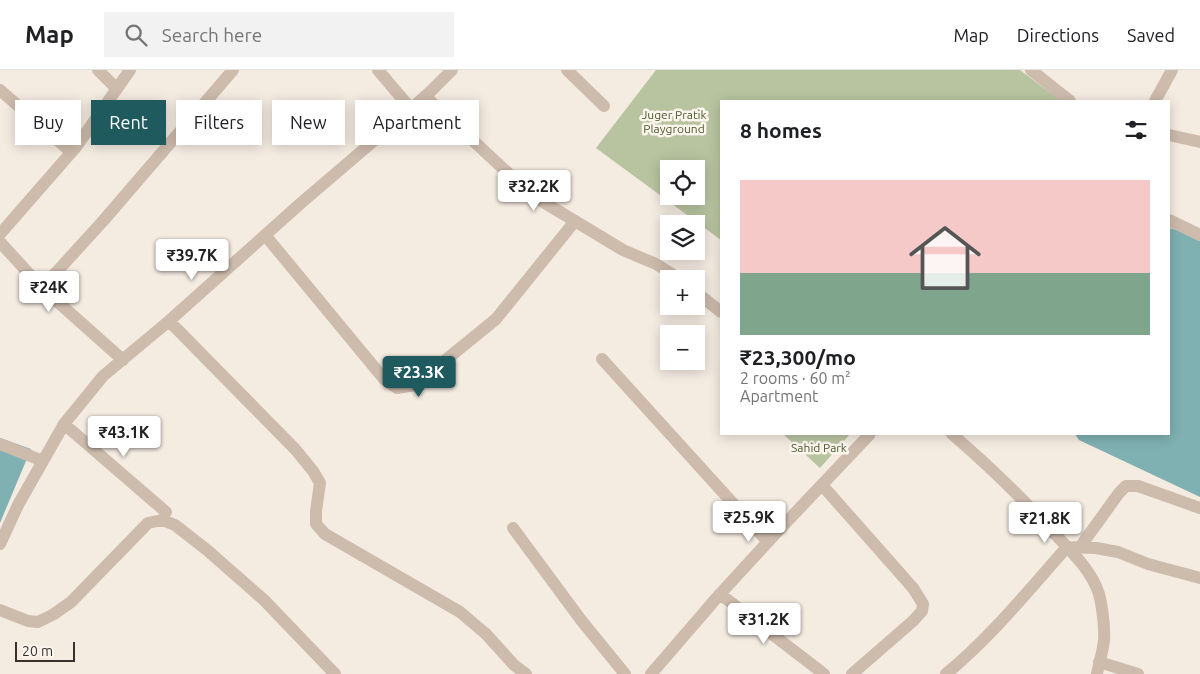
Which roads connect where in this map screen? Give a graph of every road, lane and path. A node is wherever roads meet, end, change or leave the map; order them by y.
1 (98, 70) edge
2 (130, 70) edge
3 (233, 70) edge
4 (378, 70) edge
5 (452, 70) edge
6 (567, 70) edge
7 (1031, 70) edge
8 (1172, 70) edge
9 (117, 89) junction
10 (0, 90) edge
11 (425, 96) junction
12 (404, 100) edge
13 (420, 100) edge
14 (1069, 100) edge
15 (1156, 100) edge
16 (604, 106) dead end
17 (1170, 135) edge
18 (1200, 142) edge
19 (368, 145) edge
20 (71, 152) junction
21 (1170, 220) edge
22 (575, 221) junction
23 (0, 234) edge
24 (265, 235) junction
25 (1200, 235) edge
26 (0, 242) edge
27 (666, 270) edge
28 (42, 288) junction
29 (705, 299) edge
30 (720, 311) edge
31 (169, 321) junction
32 (602, 359) dead end
33 (123, 360) junction
34 (64, 424) junction
35 (869, 435) edge
36 (953, 435) edge
37 (0, 444) edge
38 (43, 461) junction
39 (822, 484) junction
40 (1200, 508) edge
41 (166, 512) dead end
42 (513, 528) dead end
43 (768, 542) junction
44 (0, 544) edge
45 (1067, 547) junction
46 (1080, 547) junction
47 (1200, 578) edge
48 (720, 594) junction
49 (0, 610) edge
50 (1098, 668) edge
51 (336, 674) edge
52 (526, 674) edge
53 (625, 674) edge
54 (651, 674) edge
55 (824, 674) edge
56 (852, 674) edge
57 (946, 674) edge
58 (1138, 674) edge

1 - 9 street
2 - 9 street
3 - 28 street
4 - 12 street
5 - 11 street
6 - 16 street
7 - 14 street
8 - 15 street
9 - 20 street
10 - 20 street
11 - 13 street
11 - 22 street
17 - 18 street
19 - 24 street
20 - 23 street
21 - 25 street
22 - 24 street
22 - 27 street
24 - 31 street
26 - 28 street
28 - 33 street
29 - 30 street
31 - 33 street
31 - 52 street
32 - 43 street
33 - 34 street
34 - 38 street
34 - 41 street
35 - 39 street
36 - 45 street
37 - 38 street
38 - 44 street
39 - 43 street
39 - 56 street
40 - 46 street
42 - 53 street
43 - 48 street
45 - 46 street
45 - 50 street
45 - 57 street
46 - 47 street
48 - 54 street
48 - 55 street
49 - 51 street
50 - 58 street

